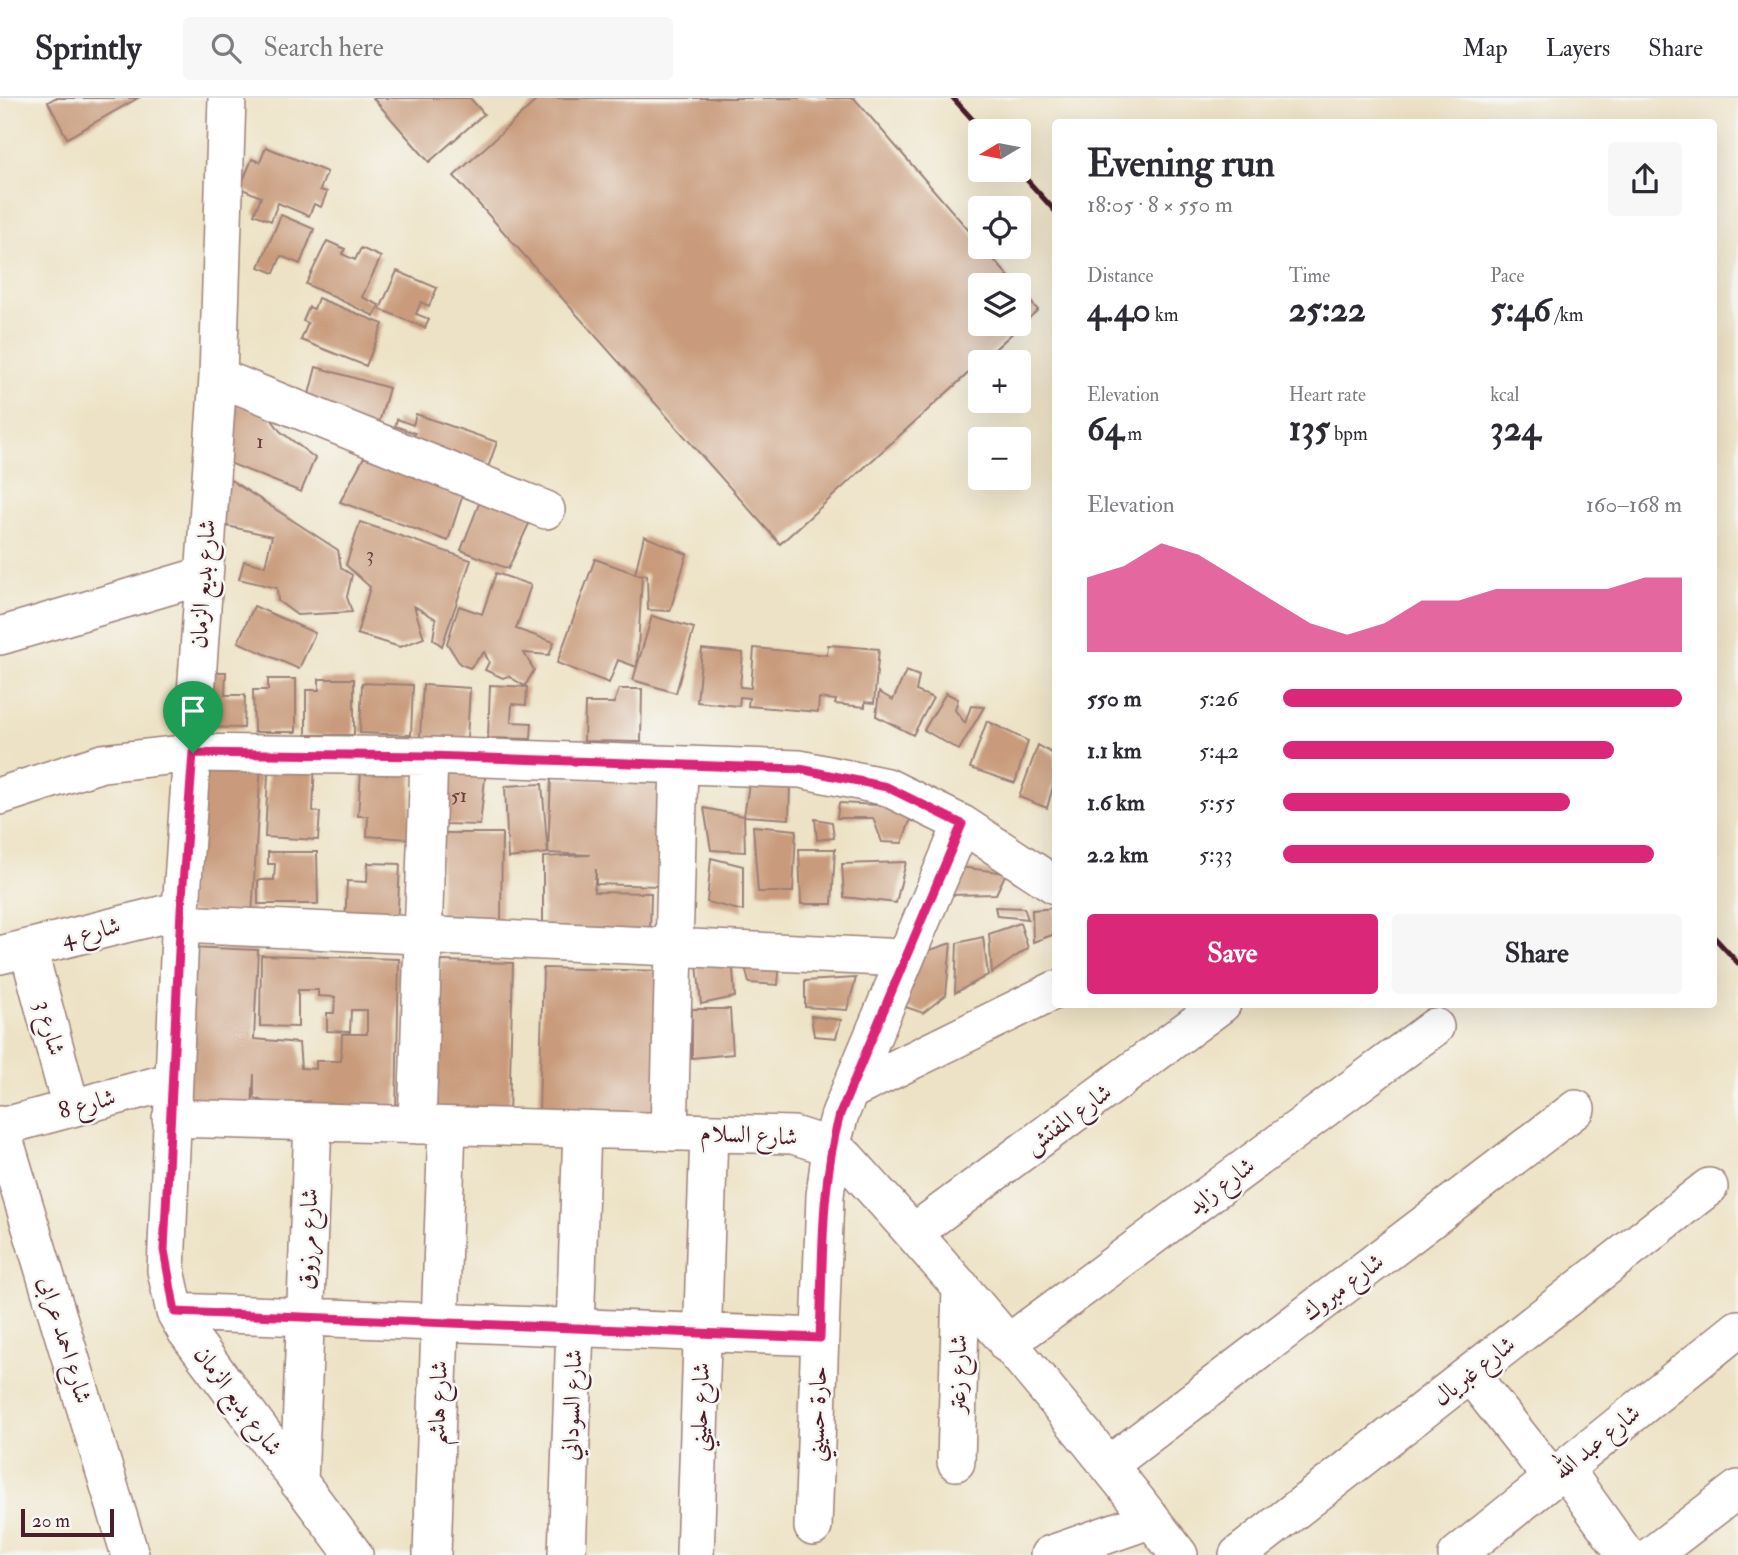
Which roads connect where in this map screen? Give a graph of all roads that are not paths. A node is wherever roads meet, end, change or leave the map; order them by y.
1 (227, 98) edge
2 (218, 377) junction
3 (546, 510) dead end
4 (202, 576) junction
5 (0, 636) edge
6 (193, 753) junction
7 (429, 756) junction
8 (679, 765) junction
9 (0, 796) edge
10 (962, 824) junction
11 (1052, 883) edge
12 (181, 917) junction
13 (423, 935) junction
14 (674, 947) junction
15 (14, 951) edge
16 (905, 958) junction
17 (1052, 991) edge
18 (1218, 1008) edge
19 (1435, 1027) dead end
20 (173, 1081) junction
21 (850, 1091) junction
22 (71, 1108) junction
23 (1576, 1110) dead end
24 (170, 1118) junction
25 (313, 1122) junction
26 (432, 1125) junction
27 (0, 1126) edge
28 (582, 1130) junction
29 (669, 1132) junction
30 (709, 1133) junction
31 (831, 1147) junction
32 (1709, 1187) dead end
33 (913, 1233) junction
34 (961, 1287) junction
35 (175, 1312) junction
36 (305, 1317) junction
37 (440, 1323) junction
38 (575, 1328) junction
39 (1738, 1329) edge
40 (702, 1333) junction
41 (820, 1338) junction
42 (1007, 1344) junction
43 (1470, 1374) junction
44 (956, 1462) dead end
45 (1110, 1464) junction
46 (1558, 1473) junction
47 (299, 1482) junction
48 (1738, 1489) edge
49 (1152, 1519) junction
50 (813, 1527) dead end
51 (130, 1555) edge
52 (354, 1555) edge
53 (432, 1555) edge
54 (567, 1555) edge
55 (695, 1555) edge
56 (1049, 1555) edge
57 (1179, 1555) edge
58 (1238, 1555) edge
59 (1457, 1555) edge
60 (1626, 1555) edge
61 (1652, 1555) edge

1 - 2 street, شارع بديع الزمان
2 - 3 street
2 - 4 street, شارع بديع الزمان
4 - 5 street
4 - 6 street, شارع بديع الزمان
6 - 7 street
6 - 9 street
6 - 12 street, شارع بديع الزمان
7 - 8 street
7 - 13 street, شارع هاشم
8 - 10 street
8 - 14 street
10 - 11 street
10 - 16 street, حارة حسيني
12 - 13 street, شارع 4
12 - 15 street, شارع 4
12 - 20 street, شارع بديع الزمان
13 - 14 street, شارع 4
13 - 26 street, شارع هاشم
14 - 16 street, شارع 4
14 - 29 street
15 - 22 street, شارع 3
16 - 21 street, حارة حسيني
17 - 21 street
18 - 33 street, شارع المفتش
19 - 42 street, شارع زايد
20 - 22 street, شارع 8
20 - 24 street, شارع بديع الزمان
21 - 31 street, حارة حسيني
22 - 27 street, شارع 8
23 - 45 street, شارع مبروك
24 - 25 street, شارع السلام
24 - 35 street, شارع بديع الزمان
25 - 26 street, شارع السلام
25 - 36 street, شارع مرزوق
26 - 28 street, شارع السلام
26 - 37 street, شارع هاشم
27 - 51 street, شارع احمد عرابى
28 - 29 street, شارع السلام
28 - 38 street, شارع السوداني
29 - 30 street, شارع السلام
30 - 31 street, شارع السلام
30 - 40 street, شارع حليني
31 - 33 street, شارع السلام
31 - 41 street, حارة حسيني
32 - 43 street, شارع غبريال
33 - 34 street, شارع السلام
34 - 42 street, شارع السلام
34 - 44 street, شارع زعتر
35 - 36 street
35 - 47 street, شارع بديع الزمان
36 - 37 street
36 - 47 street, شارع مرزوق
37 - 38 street
37 - 53 street, شارع هاشم
38 - 40 street
38 - 54 street, شارع السوداني
39 - 46 street, شارع عبد الله
40 - 41 street
40 - 55 street, شارع حليني
41 - 50 street, حارة حسيني
42 - 45 street, شارع السلام
43 - 46 street
43 - 58 street, شارع غبريال
45 - 49 street, شارع السلام
46 - 59 street, شارع عبد الله
46 - 60 street
47 - 52 street, شارع بديع الزمان
48 - 61 street
49 - 56 street
49 - 57 street, شارع السلام

